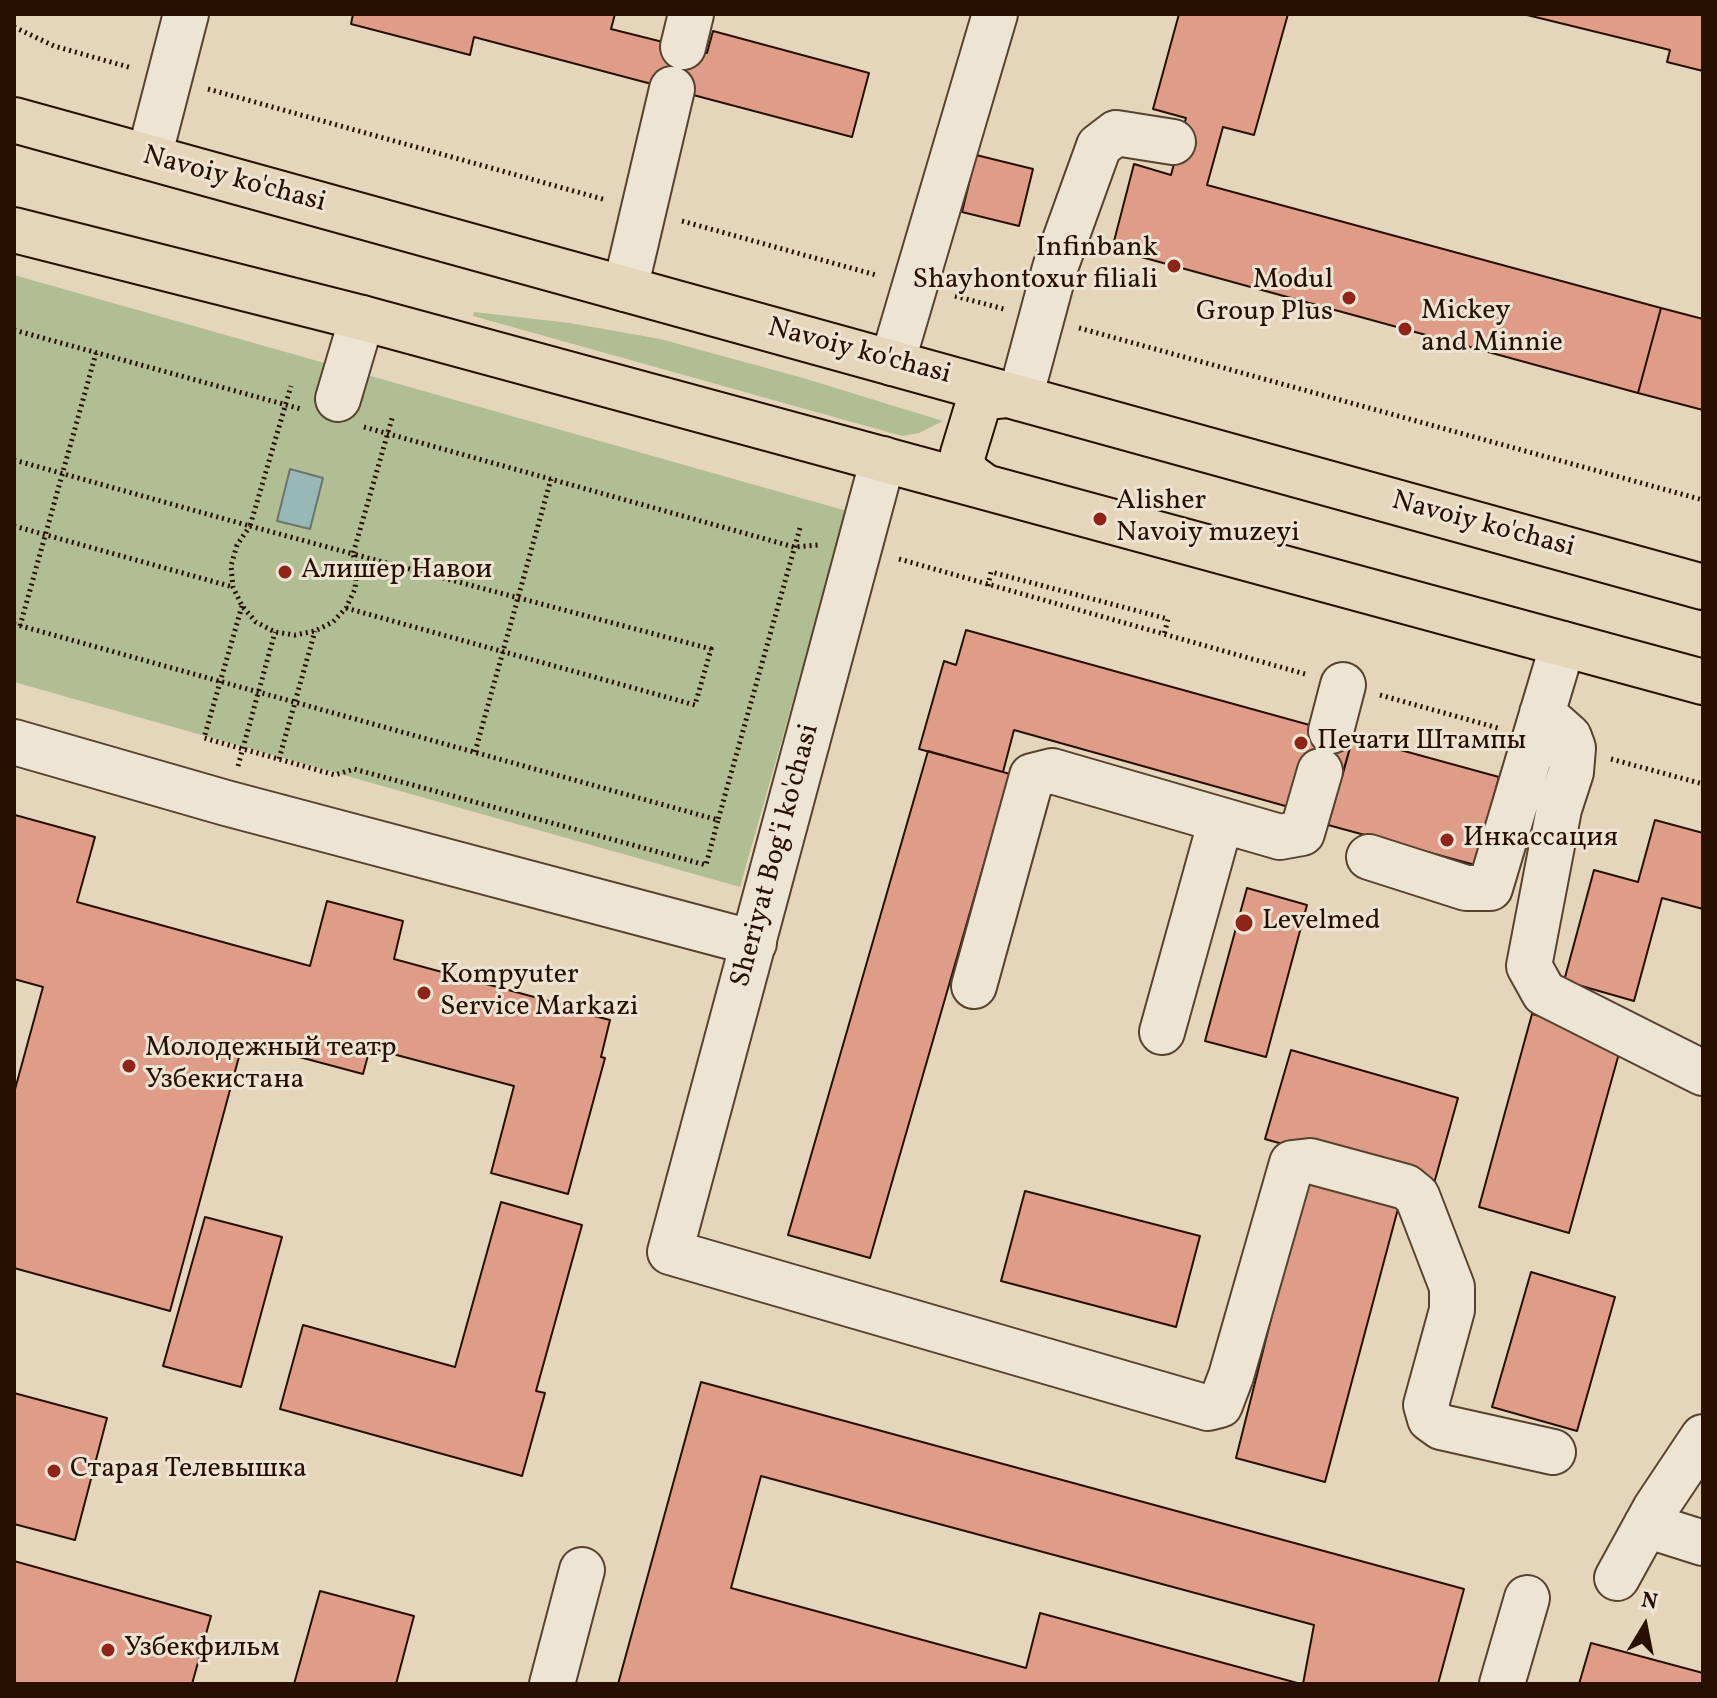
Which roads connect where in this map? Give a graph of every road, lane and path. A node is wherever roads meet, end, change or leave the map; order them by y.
1 (186, 14) edge
2 (995, 14) edge
3 (14, 27) edge
4 (168, 78) junction
5 (672, 89) dead end
6 (25, 118) edge
7 (1173, 142) dead end
8 (149, 157) junction
9 (645, 210) junction
10 (14, 230) edge
11 (913, 286) junction
12 (625, 289) junction
13 (362, 318) junction
14 (1042, 318) junction
15 (14, 330) edge
16 (96, 353) junction
17 (892, 363) junction
18 (291, 386) dead end
19 (1014, 397) junction
20 (286, 405) junction
21 (333, 411) junction
22 (393, 415) dead end
23 (387, 433) junction
24 (883, 459) junction
25 (14, 460) edge
26 (63, 474) junction
27 (551, 479) junction
28 (985, 487) junction
29 (1703, 500) edge
30 (14, 526) edge
31 (250, 526) junction
32 (800, 528) dead end
33 (46, 535) junction
34 (794, 547) junction
35 (860, 547) junction
36 (353, 554) junction
37 (988, 586) junction
38 (233, 587) junction
39 (1703, 587) edge
40 (518, 598) junction
41 (242, 606) junction
42 (346, 608) junction
43 (17, 625) edge
44 (315, 631) junction
45 (275, 632) junction
46 (1164, 635) junction
47 (1563, 644) junction
48 (503, 652) junction
49 (220, 681) junction
50 (1703, 682) edge
51 (1343, 685) junction
52 (259, 692) junction
53 (295, 702) junction
54 (1550, 733) junction
55 (14, 742) edge
56 (243, 749) junction
57 (475, 752) junction
58 (279, 759) junction
59 (1703, 784) edge
60 (226, 803) junction
61 (718, 820) junction
62 (1221, 820) junction
63 (1369, 857) dead end
64 (754, 943) junction
65 (974, 986) dead end
66 (1162, 1032) dead end
67 (1703, 1073) edge
68 (1703, 1437) edge
69 (1553, 1452) dead end
70 (1646, 1525) junction
71 (1703, 1543) edge
72 (582, 1570) dead end
73 (1617, 1578) dead end
74 (1527, 1598) dead end
75 (552, 1684) edge
76 (1502, 1684) edge

1 - 4 street
2 - 11 street
3 - 4 path
4 - 8 street
4 - 9 path
5 - 9 street
6 - 8 main road, Navoiy ko'chasi
7 - 14 street
8 - 12 main road, Navoiy ko'chasi
9 - 11 path
9 - 12 street
10 - 13 main road
11 - 14 path
11 - 17 street
12 - 17 main road, Navoiy ko'chasi
13 - 21 street
13 - 24 main road
14 - 19 street
14 - 29 path
15 - 16 path
16 - 20 path
16 - 26 path
17 - 19 main road, Navoiy ko'chasi
18 - 20 path
19 - 28 main road
19 - 39 main road, Navoiy ko'chasi
20 - 21 path
20 - 31 path
21 - 23 path
22 - 23 path
23 - 27 path
23 - 36 path
24 - 28 main road
24 - 35 street, Sheriyat Bog'i ko'chasi
25 - 26 path
26 - 31 path
26 - 33 path
27 - 34 path
27 - 40 path
28 - 47 main road
30 - 33 path
31 - 36 path
31 - 38 path
32 - 34 path
33 - 38 path
33 - 43 path
34 - 61 path
35 - 37 path
35 - 64 street, Sheriyat Bog'i ko'chasi
36 - 40 path
36 - 42 path
37 - 46 path
37 - 46 path
38 - 41 path
40 - 48 path
40 - 48 path
41 - 45 path
41 - 49 path
42 - 44 path
42 - 48 path
43 - 49 path
44 - 45 path
44 - 53 path
45 - 52 path
46 - 51 path
47 - 50 main road
47 - 54 street
48 - 57 path
49 - 52 path
49 - 56 path
51 - 54 path
51 - 62 street
52 - 53 path
52 - 56 path
53 - 57 path
53 - 58 path
54 - 59 path
54 - 63 street
54 - 67 street
55 - 60 street
56 - 58 path
56 - 60 path
57 - 61 path
58 - 61 path
60 - 64 street
62 - 65 street
62 - 66 street
64 - 69 street, Sheriyat Bog'i ko'chasi
68 - 70 street
70 - 71 street
70 - 73 street
72 - 75 street
74 - 76 street

